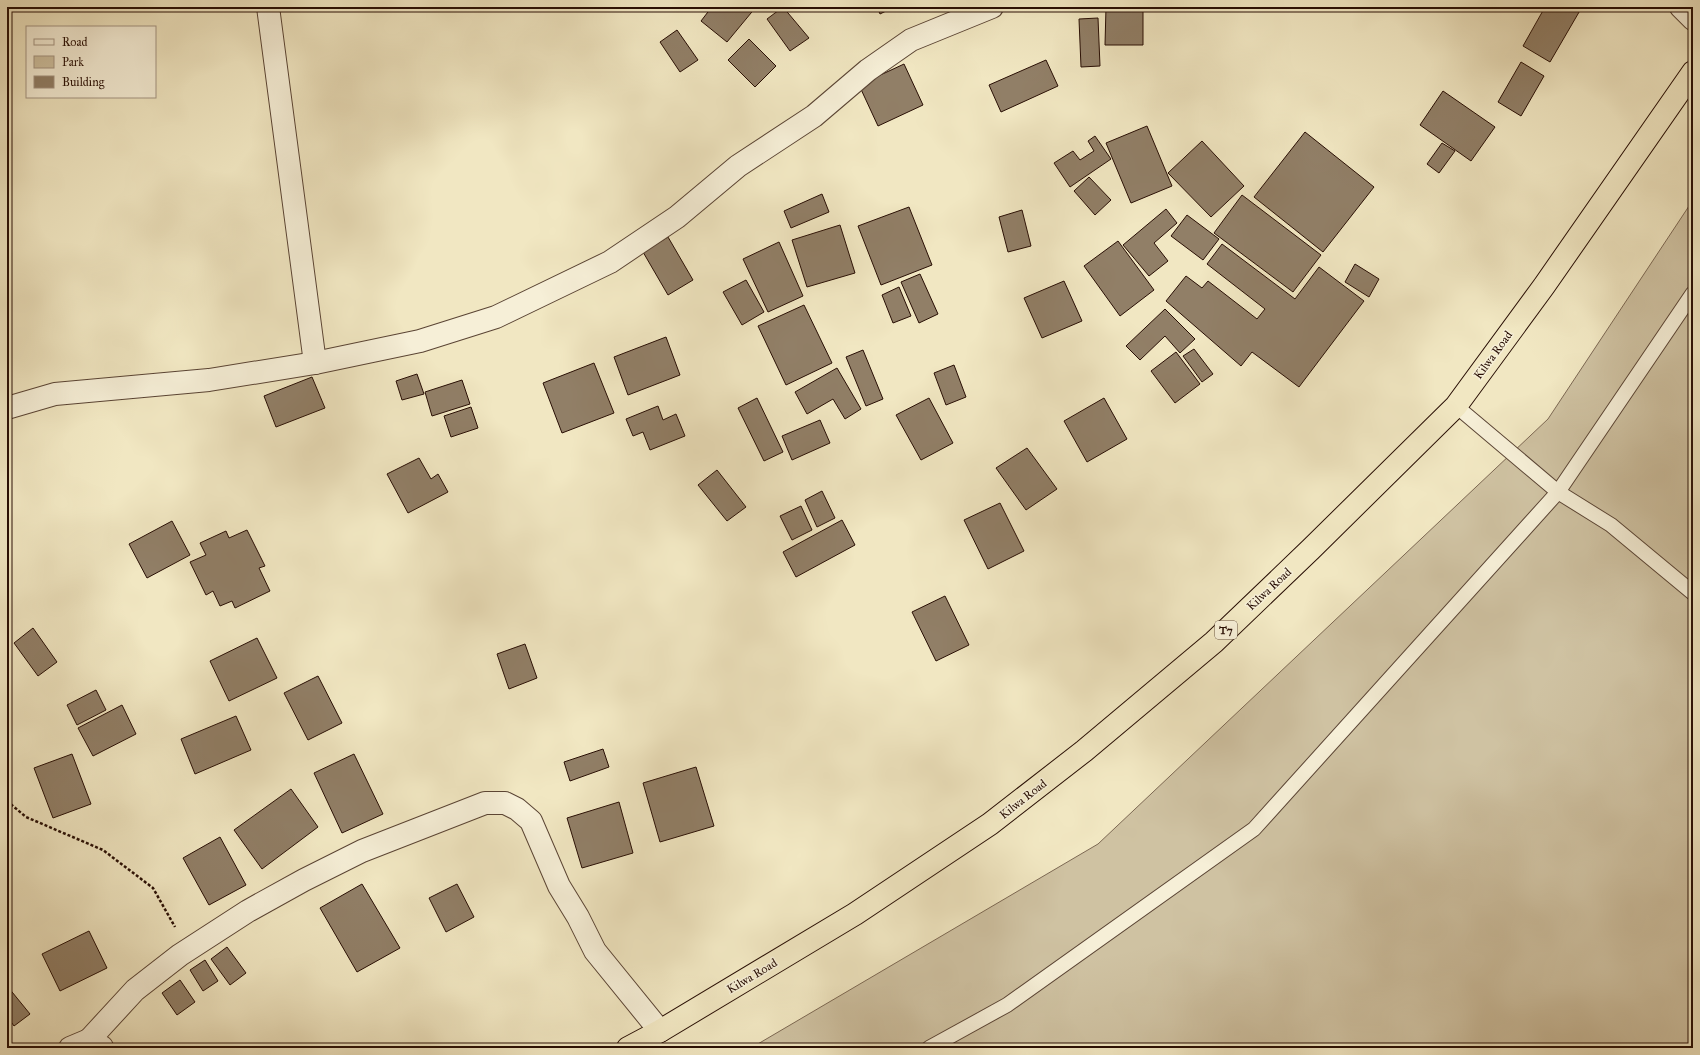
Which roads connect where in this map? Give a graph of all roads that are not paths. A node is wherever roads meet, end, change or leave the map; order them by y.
1 (268, 7) edge
2 (992, 7) edge
3 (1681, 7) edge
4 (1693, 18) edge
5 (1693, 72) edge
6 (1693, 293) edge
7 (315, 363) junction
8 (1456, 406) junction
9 (7, 408) edge
10 (1558, 492) junction
11 (1693, 593) edge
12 (660, 1032) junction
13 (88, 1046) edge
14 (628, 1048) edge
15 (929, 1048) edge

1 - 7 street
2 - 7 street
3 - 4 street
5 - 8 highway, Kilwa Road / T7
6 - 10 lane
7 - 9 street
8 - 10 lane
8 - 12 highway, Kilwa Road / T7
10 - 11 lane
10 - 15 lane
12 - 13 street
12 - 14 highway, Kilwa Road / T7

